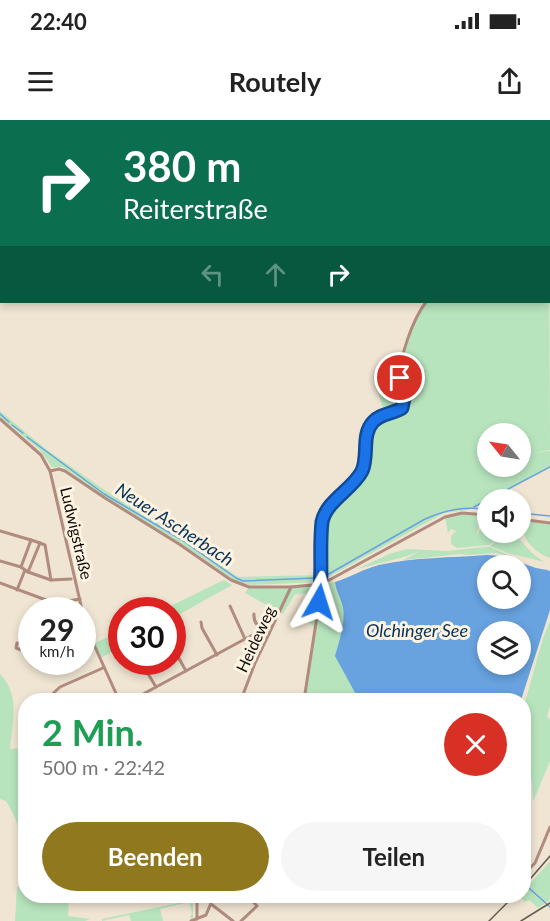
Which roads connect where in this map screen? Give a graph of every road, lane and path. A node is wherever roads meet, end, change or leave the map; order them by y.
1 (425, 303) edge
2 (0, 419) edge
3 (50, 471) junction
4 (477, 514) edge
5 (531, 520) edge
6 (550, 523) edge
7 (0, 531) edge
8 (31, 540) junction
9 (40, 543) junction
10 (0, 561) edge
11 (25, 570) junction
12 (51, 579) junction
13 (71, 579) dead end
14 (0, 583) edge
15 (322, 584) junction
16 (291, 587) junction
17 (17, 590) junction
18 (37, 597) edge
19 (80, 597) edge
20 (230, 606) dead end
21 (254, 614) dead end
22 (201, 622) dead end
23 (268, 634) junction
24 (245, 639) junction
25 (264, 642) junction
26 (32, 648) edge
27 (96, 651) edge
28 (217, 655) junction
29 (103, 668) junction
30 (186, 671) edge
31 (149, 675) edge
32 (178, 675) edge
33 (156, 687) junction
34 (54, 693) edge
35 (115, 693) edge
36 (145, 693) edge
37 (244, 693) edge
38 (306, 693) edge
39 (550, 827) edge
40 (531, 867) edge
41 (197, 903) edge
42 (254, 903) edge
43 (211, 904) joint
44 (208, 910) junction
45 (197, 920) edge
46 (191, 921) edge
47 (205, 921) edge
48 (233, 921) edge
49 (241, 921) edge

1 - 15 street
2 - 3 street
3 - 16 street
3 - 19 street, Ludwigstraße
4 - 15 street
5 - 6 street
7 - 8 street
8 - 9 street
8 - 11 street
9 - 11 street
9 - 12 street
10 - 11 street
11 - 12 street
11 - 17 street
12 - 13 street
14 - 17 street
15 - 16 street
15 - 38 street
16 - 23 street, Heideweg
17 - 18 street
20 - 24 street
21 - 23 street
22 - 28 street
23 - 25 street, Heideweg
24 - 25 street
24 - 28 street
25 - 37 street, Heideweg
26 - 26 street
27 - 29 street, Ludwigstraße
28 - 30 street
29 - 34 street
29 - 35 street, Ludwigstraße
31 - 33 street
32 - 33 street
33 - 36 street
39 - 40 street
41 - 45 street
42 - 49 street
43 - 44 street
43 - 48 street
44 - 45 street
44 - 47 street
45 - 46 street

